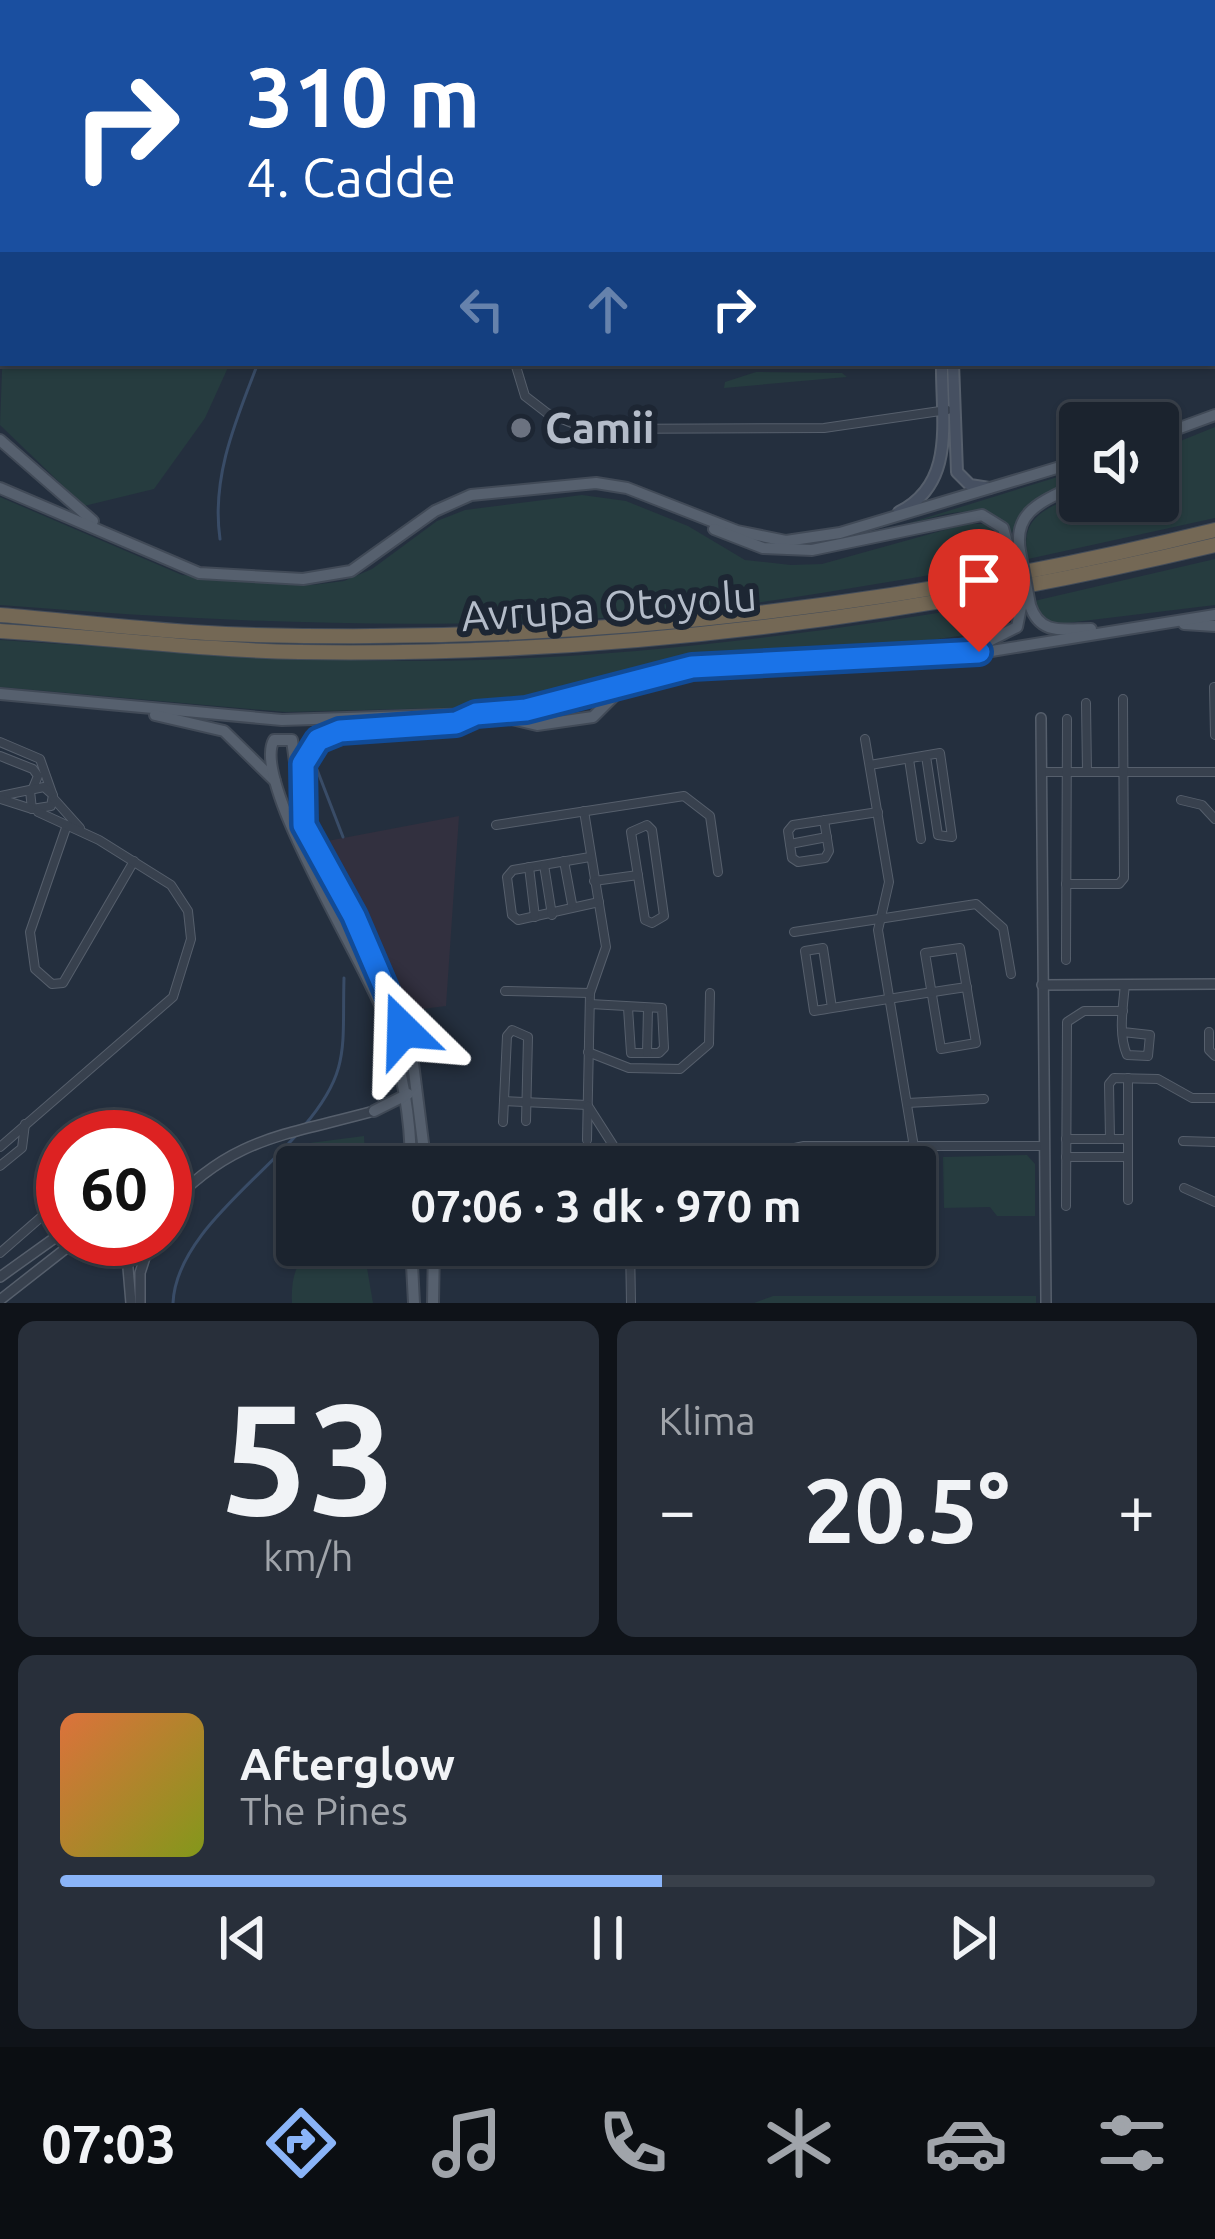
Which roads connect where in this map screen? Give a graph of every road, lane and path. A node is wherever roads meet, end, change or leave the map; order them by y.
1 (516, 366) edge
2 (941, 366) edge
3 (953, 366) edge
4 (947, 410) junction
5 (1214, 416) edge
6 (1179, 430) edge
7 (0, 440) edge
8 (1059, 467) edge
9 (0, 488) edge
10 (989, 488) junction
11 (1059, 494) edge
12 (656, 499) junction
13 (880, 520) junction
14 (1215, 530) edge
15 (110, 534) junction
16 (1215, 545) edge
17 (1015, 552) junction
18 (1025, 606) junction
19 (0, 615) edge
20 (1215, 615) edge
21 (1175, 622) junction
22 (1215, 626) edge
23 (1130, 629) junction
24 (0, 631) edge
25 (857, 660) junction
26 (631, 680) junction
27 (1214, 686) edge
28 (0, 694) edge
29 (1123, 699) dead end
30 (81, 701) junction
31 (1086, 703) dead end
32 (490, 713) junction
33 (476, 714) junction
34 (1041, 718) dead end
35 (1067, 719) dead end
36 (1215, 735) edge
37 (865, 739) dead end
38 (0, 742) edge
39 (0, 756) edge
40 (926, 756) junction
41 (909, 759) junction
42 (870, 765) junction
43 (1041, 772) junction
44 (1067, 772) junction
45 (1087, 772) junction
46 (1123, 772) junction
47 (1215, 772) edge
48 (277, 783) junction
49 (31, 790) junction
50 (0, 797) edge
51 (53, 797) junction
52 (1181, 800) dead end
53 (301, 808) junction
54 (35, 811) junction
55 (584, 811) junction
56 (878, 812) junction
57 (1215, 819) edge
58 (824, 820) junction
59 (67, 825) junction
60 (496, 825) dead end
61 (85, 833) junction
62 (827, 837) junction
63 (921, 839) dead end
64 (790, 844) junction
65 (590, 857) junction
66 (134, 861) junction
67 (564, 861) junction
68 (544, 865) junction
69 (529, 867) junction
70 (718, 872) dead end
71 (638, 875) junction
72 (594, 880) junction
73 (1066, 884) junction
74 (599, 902) junction
75 (572, 904) junction
76 (552, 915) junction
77 (535, 917) junction
78 (879, 917) junction
79 (794, 932) dead end
80 (1066, 960) dead end
81 (1011, 974) dead end
82 (1125, 984) junction
83 (1215, 984) edge
84 (1042, 985) junction
85 (967, 987) junction
86 (505, 991) dead end
87 (931, 992) junction
88 (710, 993) dead end
89 (590, 998) junction
90 (889, 998) junction
91 (628, 1008) junction
92 (648, 1008) junction
93 (832, 1008) junction
94 (1123, 1011) junction
95 (1123, 1032) junction
96 (1209, 1033) dead end
97 (588, 1052) junction
98 (635, 1053) junction
99 (646, 1053) junction
100 (1215, 1056) edge
101 (635, 1068) junction
102 (417, 1072) junction
103 (401, 1073) junction
104 (1129, 1078) junction
105 (406, 1097) junction
106 (1215, 1098) edge
107 (984, 1099) dead end
108 (505, 1101) junction
109 (527, 1102) junction
110 (907, 1103) junction
111 (587, 1105) junction
112 (374, 1111) junction
113 (526, 1121) dead end
114 (503, 1122) dead end
115 (25, 1123) junction
116 (411, 1130) junction
117 (1066, 1139) junction
118 (1110, 1139) junction
119 (1128, 1139) junction
120 (587, 1140) dead end
121 (1183, 1141) dead end
122 (1215, 1142) edge
123 (3, 1144) edge
124 (411, 1146) edge
125 (424, 1146) edge
126 (613, 1146) edge
127 (914, 1146) edge
128 (1044, 1146) junction
129 (936, 1147) edge
130 (22, 1148) junction
131 (1066, 1157) junction
132 (1128, 1157) junction
133 (0, 1166) edge
134 (192, 1184) edge
135 (1184, 1188) dead end
136 (1127, 1200) dead end
137 (1215, 1202) edge
138 (1066, 1206) dead end
139 (36, 1222) edge
140 (36, 1251) edge
141 (0, 1253) edge
142 (43, 1266) edge
143 (128, 1266) edge
144 (143, 1266) edge
145 (412, 1266) edge
146 (434, 1266) edge
147 (630, 1266) edge
148 (0, 1277) edge
149 (0, 1300) edge
150 (131, 1303) edge
151 (140, 1303) edge
152 (414, 1303) edge
153 (433, 1303) edge
154 (631, 1303) edge
155 (1046, 1303) edge

1 - 4 street
2 - 4 main road
3 - 4 main road
4 - 10 main road
4 - 13 main road
5 - 6 main road
7 - 15 main road
8 - 10 main road
9 - 15 main road
10 - 13 main road
11 - 17 main road
12 - 13 main road
12 - 15 main road
12 - 17 main road
14 - 19 highway, Avrupa Otoyolu
16 - 24 highway, Avrupa Otoyolu
17 - 18 main road, bridge
18 - 23 main road
18 - 25 main road
20 - 21 main road
21 - 22 main road
21 - 23 main road
23 - 25 main road
25 - 26 main road
26 - 32 main road
26 - 32 main road
27 - 36 street
28 - 30 main road
29 - 46 street
30 - 33 main road
30 - 48 main road
31 - 45 street
32 - 33 main road
33 - 53 main road
34 - 43 street
35 - 44 street
37 - 42 street
38 - 51 street
39 - 49 street
40 - 40 street
40 - 41 street
41 - 42 street
41 - 63 street
42 - 56 street
43 - 44 street
43 - 84 street
44 - 45 street
44 - 73 street
45 - 46 street
46 - 47 street
46 - 73 street
48 - 53 main road
48 - 103 main road
49 - 50 street
49 - 51 street
49 - 54 street
50 - 54 street
51 - 54 street
51 - 61 street
52 - 57 street
53 - 102 main road
54 - 59 street
55 - 60 street
55 - 65 street
55 - 70 street
56 - 58 street
56 - 78 street
58 - 62 street
58 - 64 street
59 - 61 street
59 - 66 street
61 - 66 street
62 - 64 street
62 - 64 street
65 - 67 street
65 - 72 street
66 - 115 street
67 - 68 street
67 - 75 street
68 - 69 street
68 - 76 street
69 - 77 street
69 - 77 street
71 - 71 street
71 - 72 street
72 - 74 street
73 - 80 street
74 - 75 street
74 - 89 street
75 - 76 street
76 - 77 street
78 - 79 street
78 - 81 street
78 - 90 street
82 - 83 street
82 - 84 street
82 - 94 street
84 - 128 street
85 - 87 street
85 - 87 street
85 - 87 street
86 - 89 street
87 - 90 street
88 - 101 street
89 - 91 street
89 - 97 street
90 - 93 street
90 - 110 street
91 - 92 street
91 - 98 street
92 - 99 street
92 - 99 street
93 - 93 street
94 - 95 street
94 - 117 street
95 - 95 street
96 - 100 street
97 - 101 street
97 - 111 street
98 - 99 street
98 - 101 street
102 - 105 main road
102 - 125 main road
103 - 105 main road
103 - 112 main road
104 - 106 street
104 - 118 street
104 - 119 street
105 - 112 main road
105 - 116 main road
107 - 110 street
108 - 109 street
108 - 109 street
108 - 114 street
109 - 111 street
109 - 113 street
110 - 127 street
111 - 120 street
111 - 126 street
112 - 116 main road
112 - 134 street
115 - 123 street
115 - 130 street
116 - 124 main road
117 - 118 street
117 - 131 street
118 - 119 street
119 - 132 street
121 - 122 street
123 - 130 street
128 - 129 street
128 - 155 street
130 - 133 street
131 - 132 street
131 - 138 street
132 - 136 street
135 - 137 street
139 - 141 street
140 - 148 street
142 - 149 street
143 - 150 street
144 - 151 street
145 - 152 main road
146 - 153 main road
147 - 154 street

